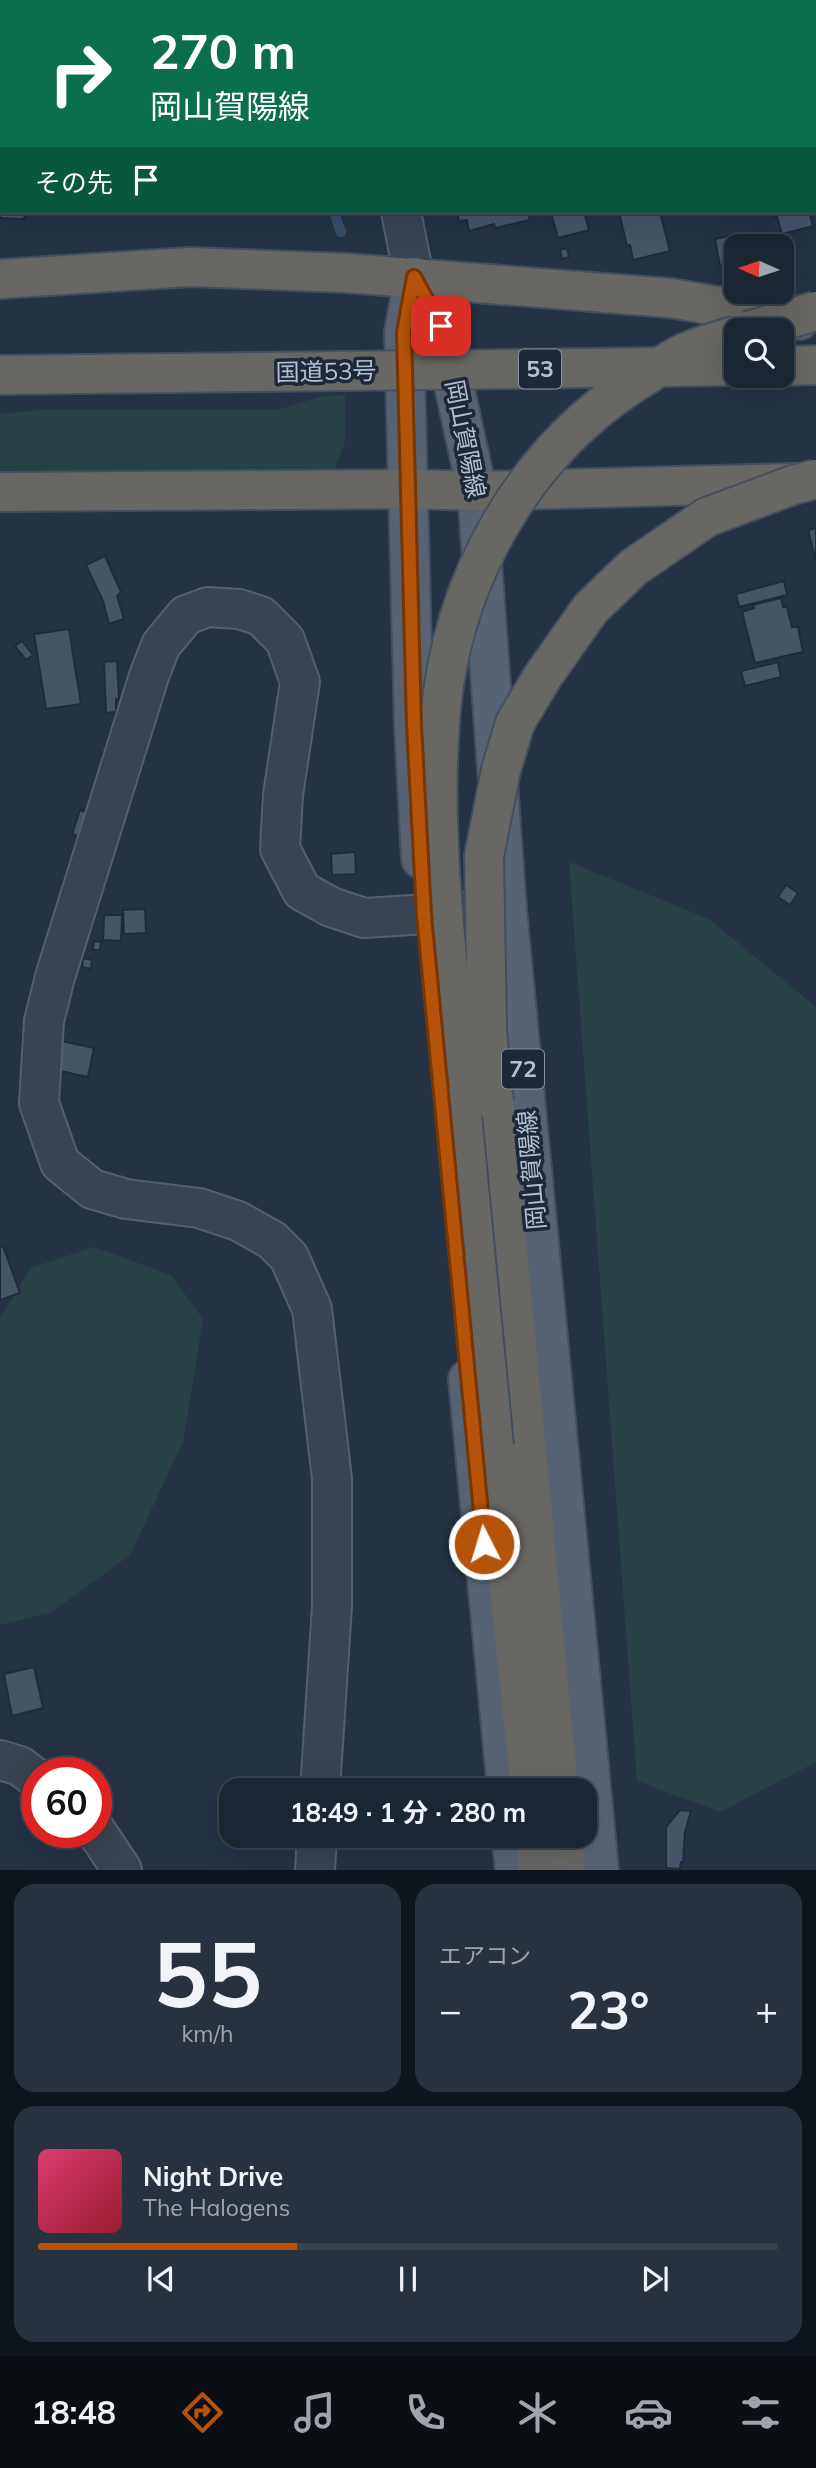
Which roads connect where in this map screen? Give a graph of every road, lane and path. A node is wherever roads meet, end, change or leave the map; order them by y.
1 (401, 214) edge
2 (414, 277) junction
3 (0, 279) edge
4 (816, 311) edge
5 (792, 318) edge
6 (816, 323) edge
7 (724, 339) edge
8 (816, 365) edge
9 (724, 366) edge
10 (794, 366) edge
11 (0, 375) edge
12 (816, 480) edge
13 (409, 489) junction
14 (477, 491) junction
15 (0, 492) edge
16 (508, 909) junction
17 (424, 915) junction
18 (0, 1760) edge
19 (21, 1767) edge
20 (321, 1778) edge
21 (506, 1778) edge
22 (529, 1778) edge
23 (558, 1778) edge
24 (107, 1848) edge
25 (316, 1848) edge
26 (513, 1848) edge
27 (536, 1848) edge
28 (564, 1848) edge
29 (122, 1870) edge
30 (315, 1870) edge
31 (515, 1870) edge
32 (538, 1870) edge
33 (566, 1870) edge
34 (599, 1870) edge

1 - 2 street
2 - 3 highway
2 - 6 highway
2 - 13 main road, 岡山賀陽線
2 - 14 main road, 岡山賀陽線 / 72
4 - 5 highway, bridge
7 - 22 highway, bridge
8 - 10 highway
9 - 11 highway, 国道53号 / 53, bridge
12 - 14 highway
12 - 23 highway, 72, bridge
13 - 14 highway
13 - 15 highway
13 - 17 main road, 岡山賀陽線
14 - 16 main road, 岡山賀陽線 / 72
16 - 17 street
16 - 34 main road, 岡山賀陽線 / 72
17 - 20 street
17 - 21 main road, 岡山賀陽線
18 - 19 street
24 - 29 street
25 - 30 street
26 - 31 main road
27 - 32 highway
28 - 33 highway

